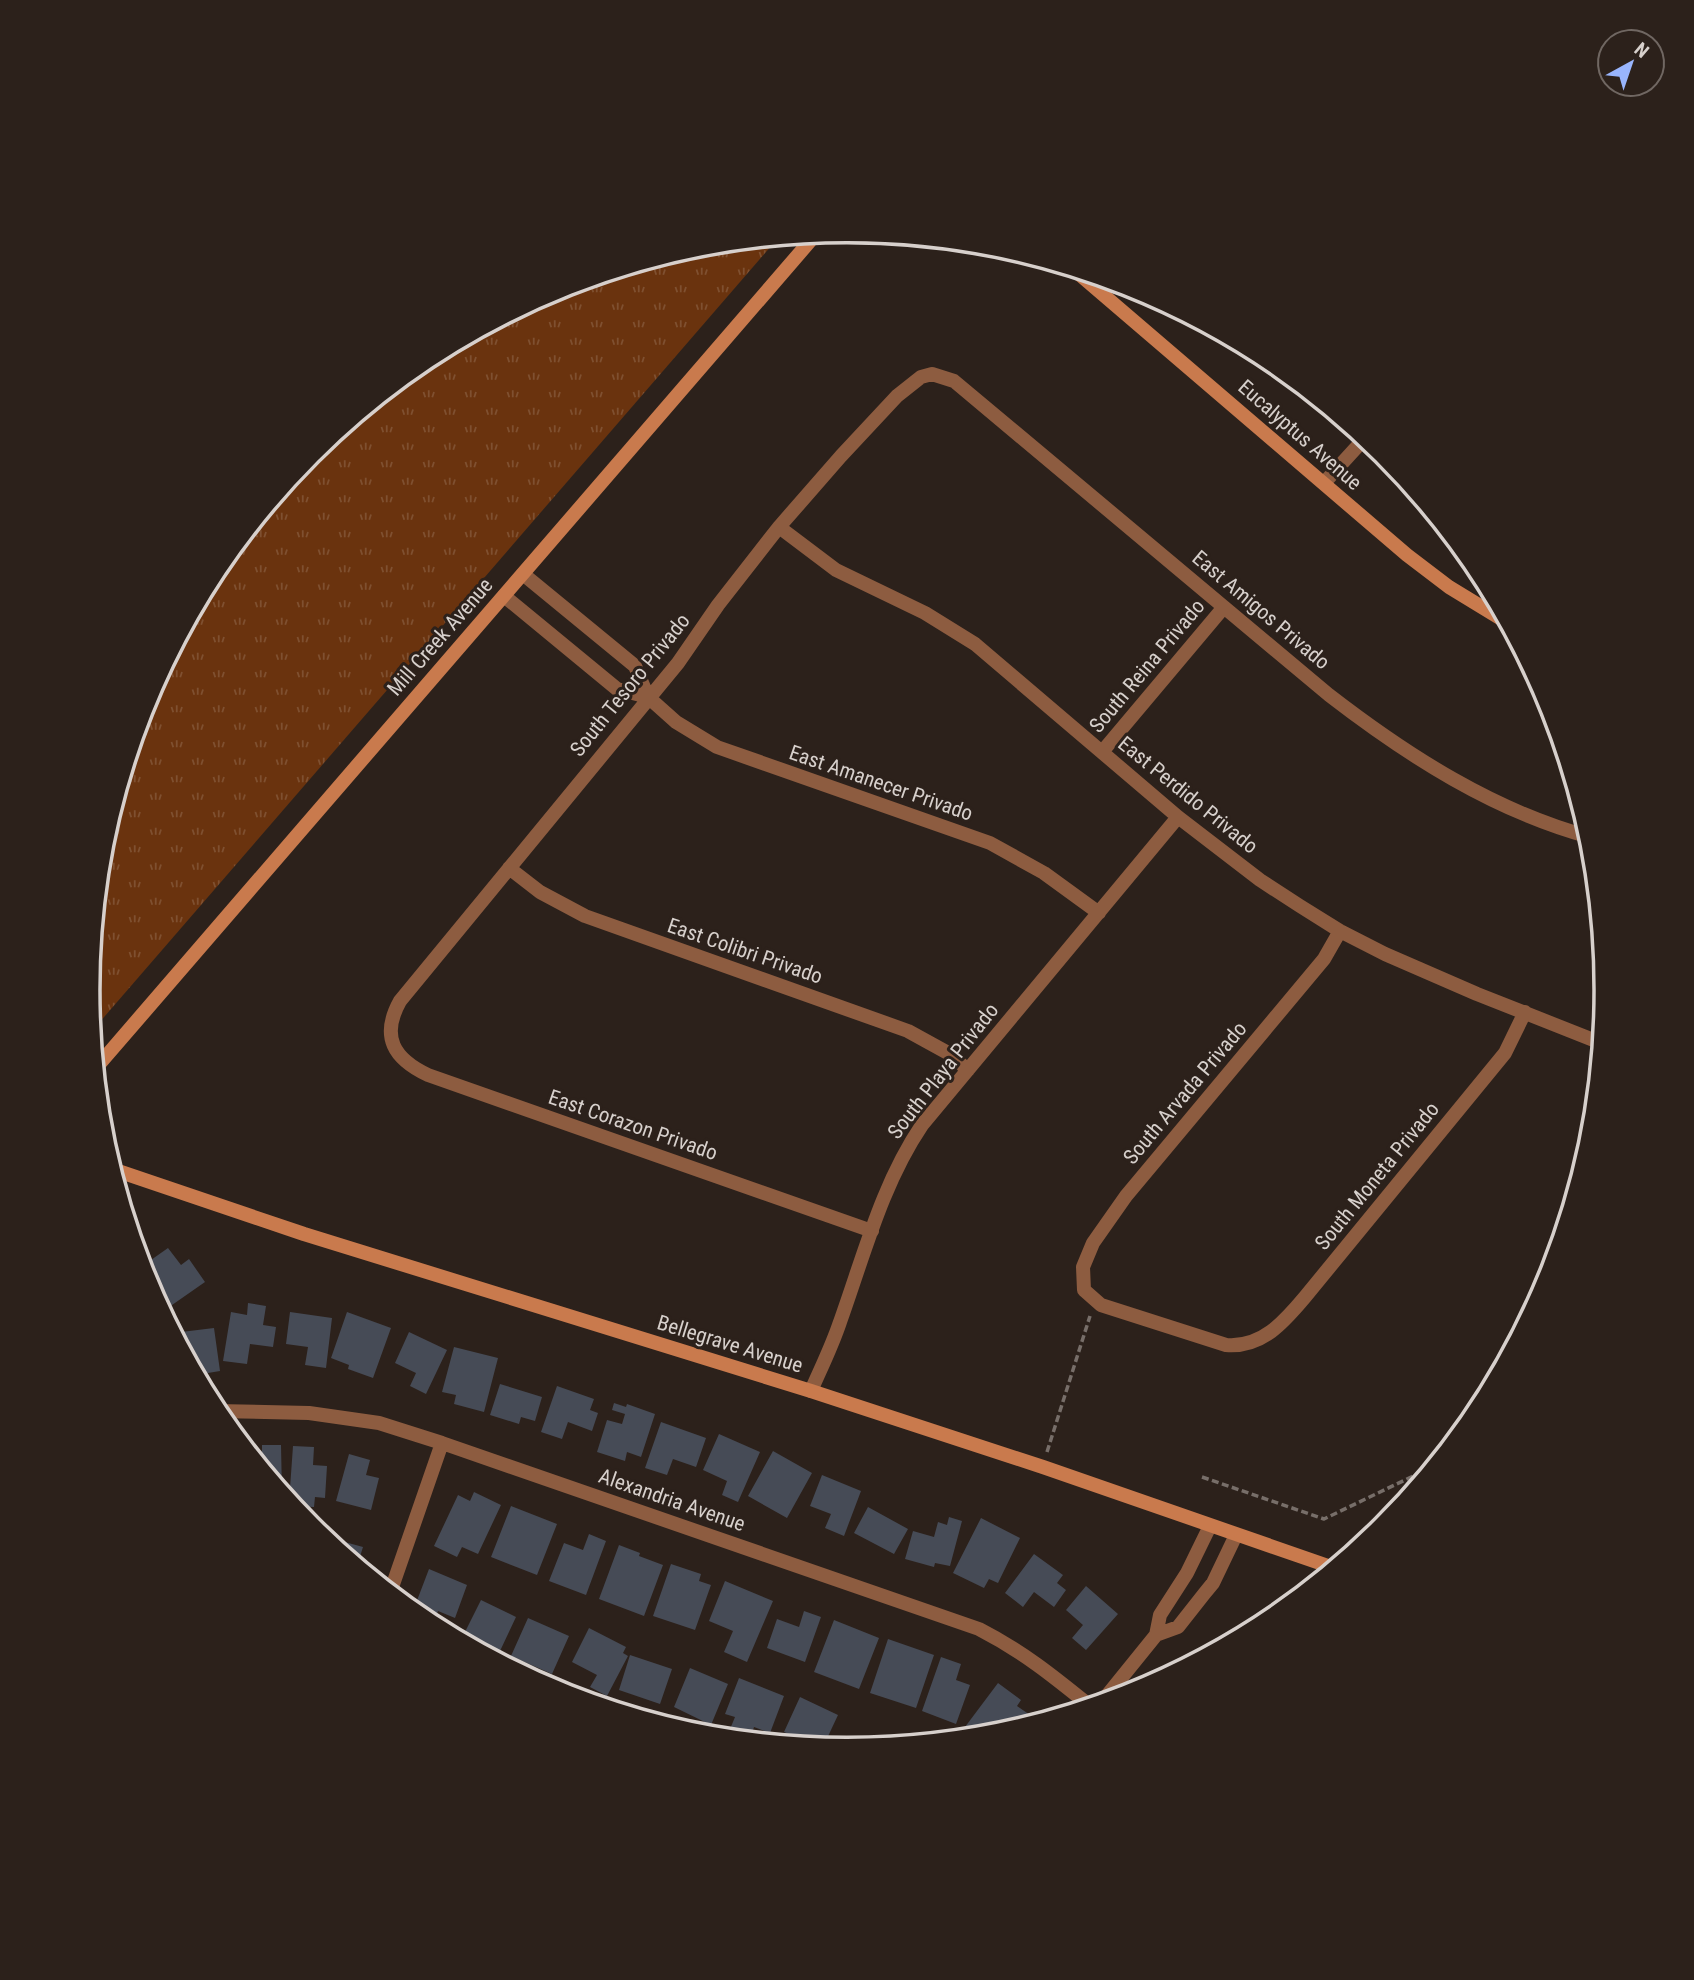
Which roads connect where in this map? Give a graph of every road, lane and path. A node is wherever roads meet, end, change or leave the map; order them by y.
1 (808, 244) edge
2 (1090, 283) edge
3 (932, 374) joint
4 (1359, 446) edge
5 (1324, 483) junction
6 (779, 527) junction
7 (523, 574) junction
8 (504, 596) junction
9 (1224, 607) junction
10 (1492, 613) edge
11 (648, 697) junction
12 (1102, 752) junction
13 (1178, 817) junction
14 (1577, 833) edge
15 (509, 868) junction
16 (1099, 913) junction
17 (1340, 931) junction
18 (1525, 1012) junction
19 (1593, 1040) edge
20 (391, 1043) joint
21 (103, 1060) edge
22 (968, 1070) junction
23 (123, 1173) edge
24 (872, 1231) junction
25 (1095, 1301) junction
26 (811, 1391) junction
27 (231, 1412) edge
28 (442, 1443) junction
29 (1043, 1467) junction
30 (1416, 1475) edge
31 (1202, 1477) dead end
32 (1210, 1526) junction
33 (1236, 1535) junction
34 (1324, 1565) edge
35 (393, 1584) edge
36 (1156, 1635) junction
37 (1113, 1688) edge
38 (1082, 1699) edge

1 - 7 street, Mill Creek Avenue
2 - 5 street, Eucalyptus Avenue
3 - 6 street, South Tesoro Privado
3 - 9 street, East Amigos Privado
4 - 5 street
5 - 10 street, Eucalyptus Avenue
6 - 11 street, South Tesoro Privado
6 - 12 street, East Perdido Privado
7 - 8 street, Mill Creek Avenue
7 - 11 street, East Amanecer Privado
8 - 11 street, East Amanecer Privado
8 - 21 street, Mill Creek Avenue
9 - 12 street, South Reina Privado
9 - 14 street, East Amigos Privado
11 - 15 street, South Tesoro Privado
11 - 16 street, East Amanecer Privado
12 - 13 street, East Perdido Privado
13 - 16 street, South Playa Privado
13 - 17 street, East Perdido Privado
15 - 20 street, South Tesoro Privado
15 - 22 street, East Colibri Privado
16 - 22 street, South Playa Privado
17 - 18 street, East Perdido Privado
17 - 25 street, South Arvada Privado
18 - 19 street, East Perdido Privado
18 - 25 street, South Moneta Privado
20 - 24 street, East Corazon Privado
22 - 24 street, South Playa Privado
23 - 26 street, Bellegrave Avenue
24 - 26 street, South Playa Privado
25 - 29 path
26 - 29 street, Bellegrave Avenue
27 - 28 street, Alexandria Avenue
28 - 35 street
28 - 38 street, Alexandria Avenue
29 - 32 street, Bellegrave Avenue
30 - 31 path
32 - 33 street, Bellegrave Avenue
32 - 36 street
33 - 34 street, Bellegrave Avenue
33 - 36 street
36 - 37 street

